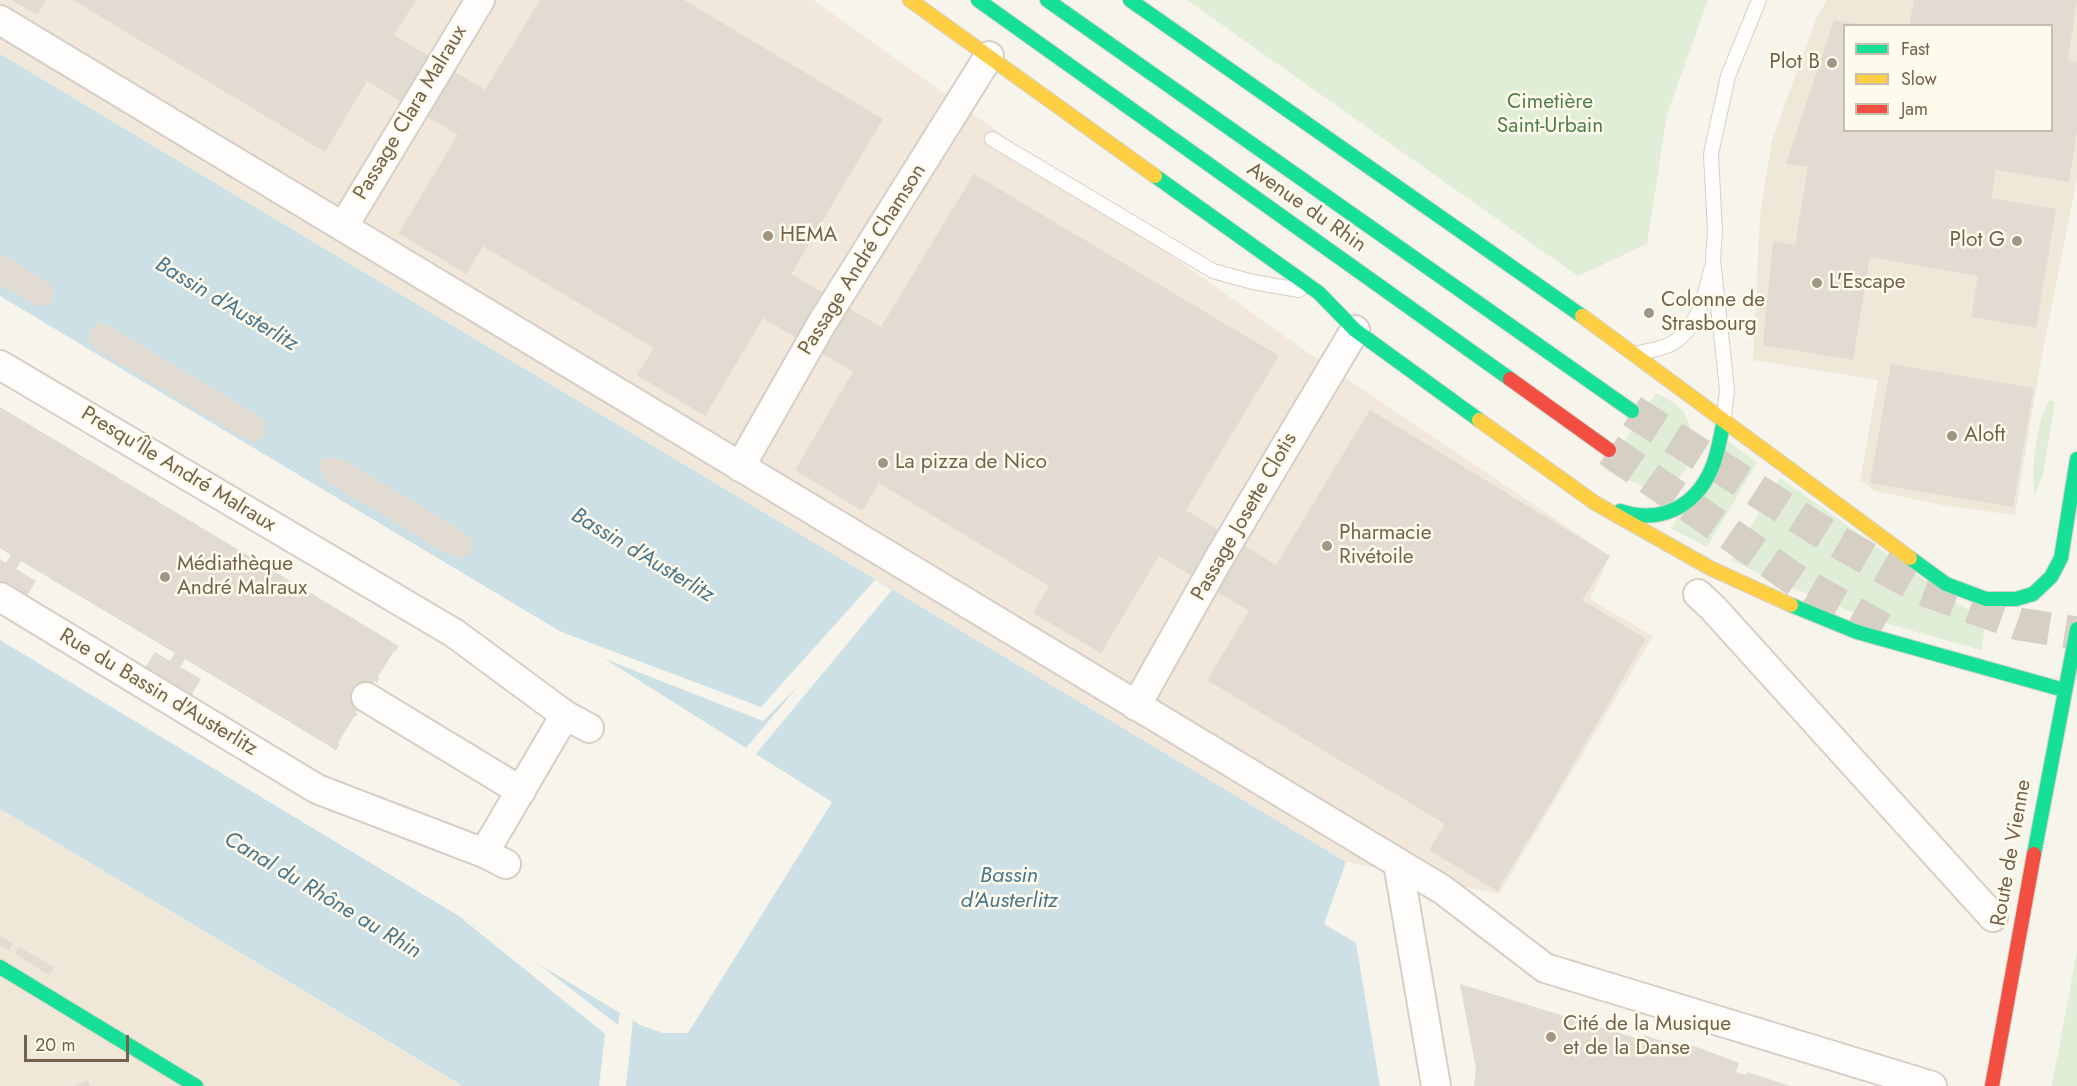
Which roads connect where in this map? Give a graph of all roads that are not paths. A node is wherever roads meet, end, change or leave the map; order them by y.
1 (480, 0) edge
2 (910, 0) edge
3 (978, 0) edge
4 (1047, 0) edge
5 (1130, 0) edge
6 (1759, 0) edge
7 (0, 20) edge
8 (989, 56) junction
9 (992, 139) dead end
10 (343, 227) junction
11 (1713, 259) junction
12 (1319, 293) junction
13 (1355, 330) junction
14 (1634, 355) junction
15 (0, 365) edge
16 (1632, 411) tunnel mouth
17 (1724, 421) junction
18 (1609, 450) tunnel mouth
19 (2077, 459) edge
20 (740, 467) junction
21 (1595, 503) junction
22 (1698, 594) dead end
23 (0, 597) edge
24 (2077, 628) edge
25 (2064, 690) junction
26 (366, 698) dead end
27 (1136, 706) junction
28 (317, 789) joint
29 (521, 791) junction
30 (1398, 863) junction
31 (1993, 917) dead end
32 (0, 968) edge
33 (196, 1086) edge
34 (1436, 1086) edge
35 (1932, 1086) edge
36 (1992, 1086) edge

1 - 10 street, Passage Clara Malraux
2 - 8 main road
3 - 18 main road, Avenue du Rhin
4 - 16 main road, Avenue du Rhin
5 - 14 main road
6 - 11 lane
7 - 10 street
8 - 12 main road
8 - 20 street, Passage André Chamson
9 - 12 lane
10 - 20 street
11 - 14 lane
11 - 17 lane
12 - 13 main road
13 - 21 main road
13 - 27 street, Passage Josette Clotis
14 - 17 main road
15 - 29 street, Presqu'Île André Malraux
17 - 19 main road
17 - 21 main road
20 - 27 street
21 - 25 main road
22 - 31 street
23 - 28 street, Rue du Bassin d'Austerlitz
24 - 25 main road, Route de Vienne
25 - 36 main road, Route de Vienne
26 - 29 street
27 - 30 street
28 - 29 street, Presqu'Île André Malraux
30 - 34 street
30 - 35 street
32 - 33 main road

